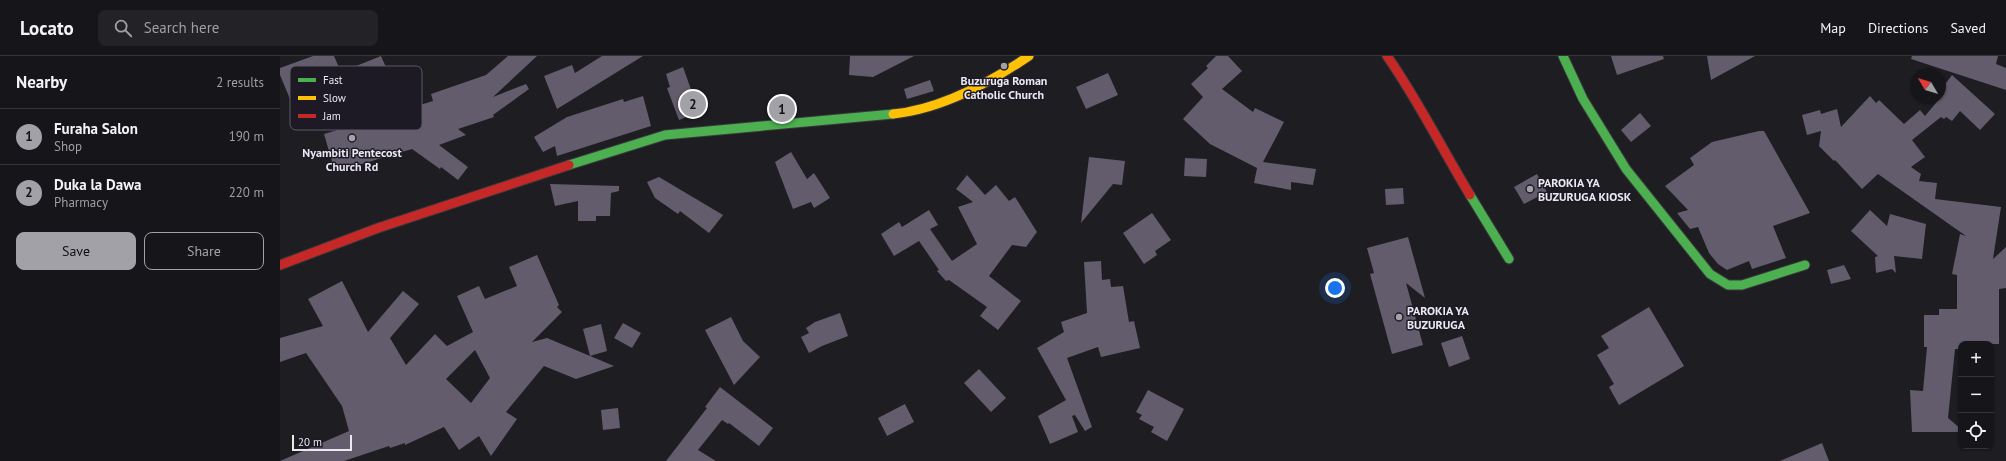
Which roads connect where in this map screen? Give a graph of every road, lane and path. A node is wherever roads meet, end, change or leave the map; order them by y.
1 (1029, 56) edge
2 (1387, 56) edge
3 (1563, 56) edge
4 (1509, 259) dead end
5 (280, 265) edge
6 (1804, 265) dead end

1 - 5 street
2 - 4 street
3 - 6 street

